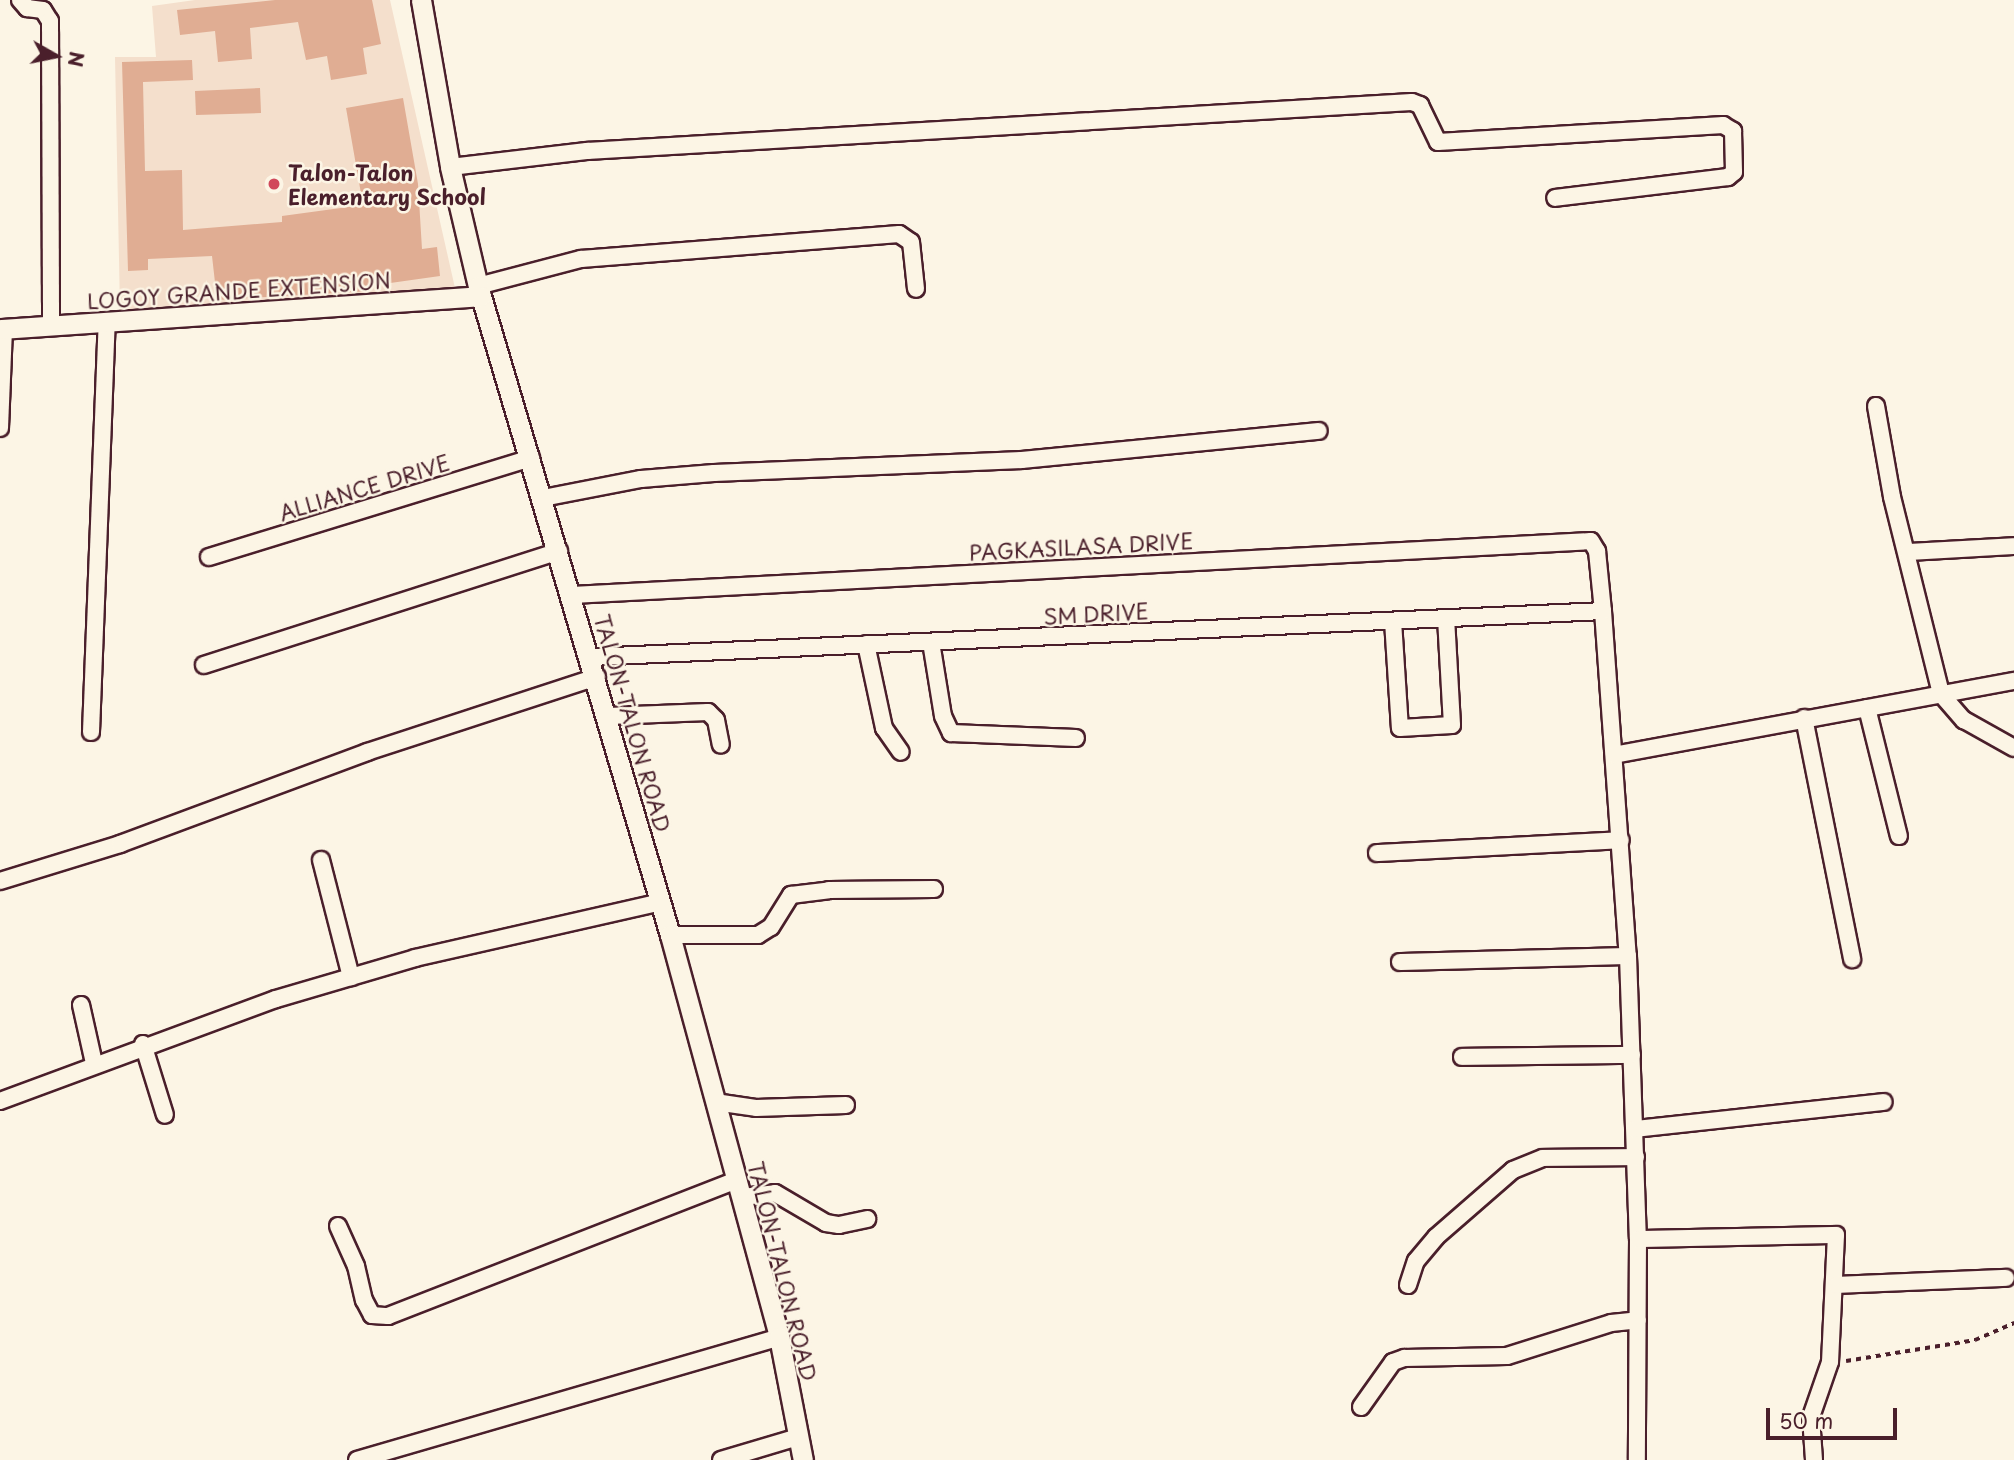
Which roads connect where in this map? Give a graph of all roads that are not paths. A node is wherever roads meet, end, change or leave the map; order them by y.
1 (20, 0) edge
2 (422, 0) edge
3 (450, 167) junction
4 (1555, 198) dead end
5 (916, 289) dead end
6 (479, 291) junction
7 (107, 323) junction
8 (51, 326) junction
9 (2, 329) edge
10 (1876, 407) dead end
11 (0, 428) edge
12 (1319, 431) dead end
13 (531, 458) junction
14 (543, 498) junction
15 (2014, 546) edge
16 (559, 551) junction
17 (1909, 552) junction
18 (209, 557) dead end
19 (572, 595) junction
20 (1603, 611) junction
21 (1446, 619) junction
22 (1393, 621) junction
23 (931, 642) junction
24 (866, 644) junction
25 (592, 657) junction
26 (204, 665) dead end
27 (597, 677) junction
28 (2014, 681) edge
29 (1941, 694) junction
30 (1867, 708) junction
31 (608, 716) junction
32 (1804, 718) junction
33 (91, 732) dead end
34 (1076, 738) dead end
35 (721, 745) dead end
36 (2014, 748) edge
37 (901, 752) dead end
38 (1614, 755) junction
39 (1899, 836) dead end
40 (1621, 840) junction
41 (1377, 853) dead end
42 (321, 860) dead end
43 (0, 881) edge
44 (934, 889) dead end
45 (661, 902) junction
46 (670, 934) junction
47 (1628, 956) junction
48 (1852, 960) dead end
49 (1400, 962) dead end
50 (351, 977) junction
51 (81, 1005) dead end
52 (143, 1044) junction
53 (1632, 1055) junction
54 (1462, 1057) dead end
55 (94, 1062) junction
56 (0, 1101) edge
57 (715, 1102) junction
58 (1884, 1102) dead end
59 (846, 1105) dead end
60 (165, 1115) dead end
61 (1635, 1129) junction
62 (1636, 1157) junction
63 (740, 1189) junction
64 (867, 1219) dead end
65 (338, 1226) dead end
66 (1638, 1239) junction
67 (2006, 1278) dead end
68 (1408, 1285) dead end
69 (1837, 1285) junction
70 (1638, 1320) junction
71 (779, 1337) junction
72 (1362, 1407) dead end
73 (798, 1437) junction
74 (357, 1460) edge
75 (721, 1460) edge
76 (803, 1460) edge
77 (1637, 1460) edge
78 (1814, 1460) edge

1 - 8 street
2 - 3 street, TALON-TALON ROAD
3 - 4 street
3 - 6 street, TALON-TALON ROAD
5 - 6 street
6 - 7 street, LOGOY GRANDE EXTENSION
6 - 13 street, TALON-TALON ROAD
7 - 8 street, LOGOY GRANDE EXTENSION
7 - 33 street
8 - 9 street, LOGOY GRANDE EXTENSION
9 - 11 street
10 - 17 street
12 - 14 street
13 - 14 street, TALON-TALON ROAD
13 - 18 street, ALLIANCE DRIVE
14 - 16 street, TALON-TALON ROAD
15 - 17 street
16 - 19 street, TALON-TALON ROAD
16 - 26 street
17 - 29 street
19 - 20 street, PAGKASILASA DRIVE
19 - 25 street, TALON-TALON ROAD
20 - 21 street, SM DRIVE
20 - 38 street
21 - 22 street, SM DRIVE
21 - 22 street
22 - 23 street, SM DRIVE
23 - 24 street, SM DRIVE
23 - 34 street
24 - 25 street, SM DRIVE
24 - 37 street
25 - 27 street, TALON-TALON ROAD
27 - 31 street, TALON-TALON ROAD
27 - 43 street
28 - 29 street
29 - 30 street
29 - 36 street
30 - 32 street
30 - 39 street
31 - 35 street
31 - 45 street, TALON-TALON ROAD
32 - 38 street
32 - 48 street
38 - 40 street
40 - 41 street
40 - 47 street
42 - 50 street
44 - 46 street
45 - 46 street, TALON-TALON ROAD
45 - 50 street
46 - 57 street, TALON-TALON ROAD
47 - 49 street
47 - 53 street
50 - 52 street
51 - 55 street
52 - 55 street
52 - 60 street
53 - 54 street
53 - 61 street
55 - 56 street
57 - 59 street
57 - 63 street, TALON-TALON ROAD
58 - 61 street
61 - 62 street
62 - 66 street
62 - 68 street
63 - 64 street
63 - 65 street
63 - 71 street, TALON-TALON ROAD
66 - 69 street
66 - 70 street
67 - 69 street
69 - 78 street
70 - 72 street
70 - 77 street
71 - 73 street, TALON-TALON ROAD
71 - 74 street
73 - 75 street
73 - 76 street, TALON-TALON ROAD

